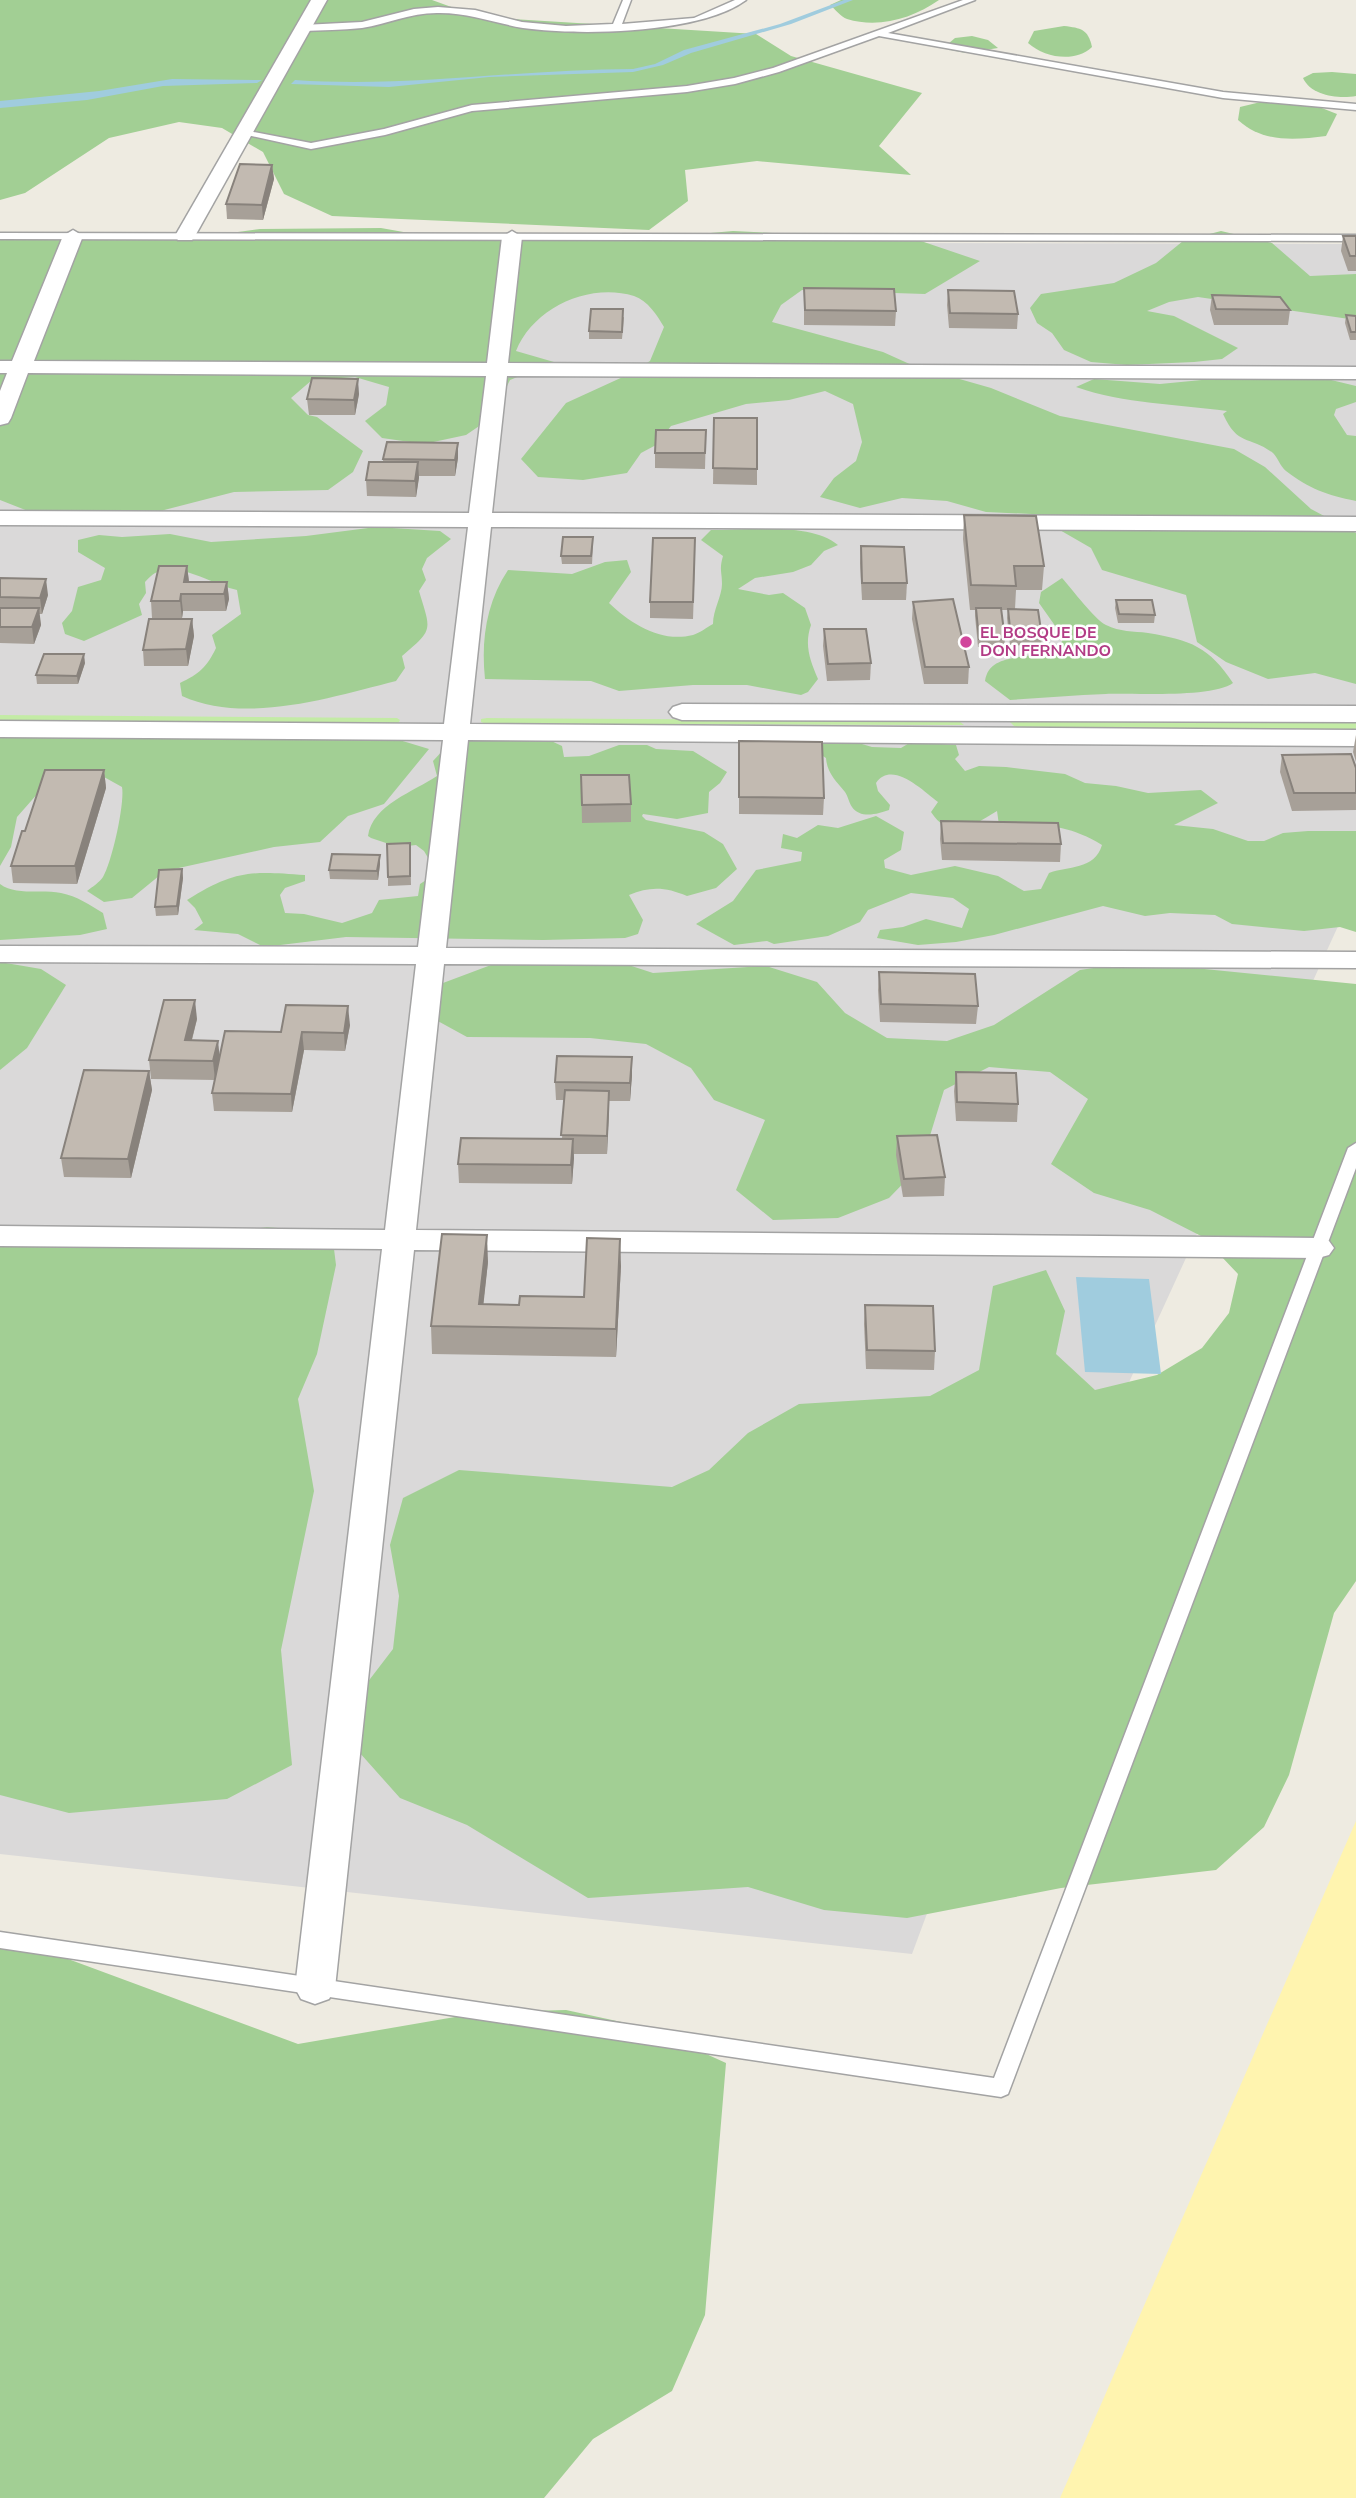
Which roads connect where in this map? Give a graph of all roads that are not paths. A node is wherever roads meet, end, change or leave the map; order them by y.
1 (319, 0) edge
2 (626, 0) edge
3 (742, 0) edge
4 (971, 0) edge
5 (303, 28) junction
6 (616, 28) junction
7 (877, 33) junction
8 (1356, 107) edge
9 (243, 132) junction
10 (0, 236) edge
11 (73, 236) junction
12 (185, 236) junction
13 (512, 237) junction
14 (1356, 238) edge
15 (10, 367) edge
16 (497, 369) junction
17 (1356, 373) edge
18 (0, 418) edge
19 (0, 518) edge
20 (480, 520) junction
21 (1356, 524) edge
22 (0, 708) edge
23 (1356, 714) edge
24 (457, 721) junction
25 (987, 724) junction
26 (0, 729) edge
27 (1356, 738) edge
28 (0, 954) edge
29 (431, 956) junction
30 (1356, 960) edge
31 (1356, 1148) edge
32 (0, 1236) edge
33 (399, 1240) junction
34 (1318, 1248) junction
35 (0, 1940) edge
36 (315, 1988) junction

1 - 5 street
2 - 6 lane
3 - 6 lane
4 - 7 lane
5 - 6 lane
5 - 9 street
7 - 8 lane
7 - 9 lane
9 - 12 street
10 - 11 lane
11 - 12 lane
11 - 15 street
12 - 13 lane
13 - 14 lane
13 - 16 street
15 - 16 street
15 - 18 street
16 - 17 street
16 - 20 street
19 - 20 street
20 - 21 street
20 - 24 street
22 - 24 street
23 - 25 street
24 - 25 street
24 - 26 street
24 - 29 street
25 - 27 street
28 - 29 street
29 - 30 street
29 - 33 street
31 - 34 lane
32 - 33 street
33 - 34 street
33 - 36 street
34 - 36 lane
35 - 36 lane

